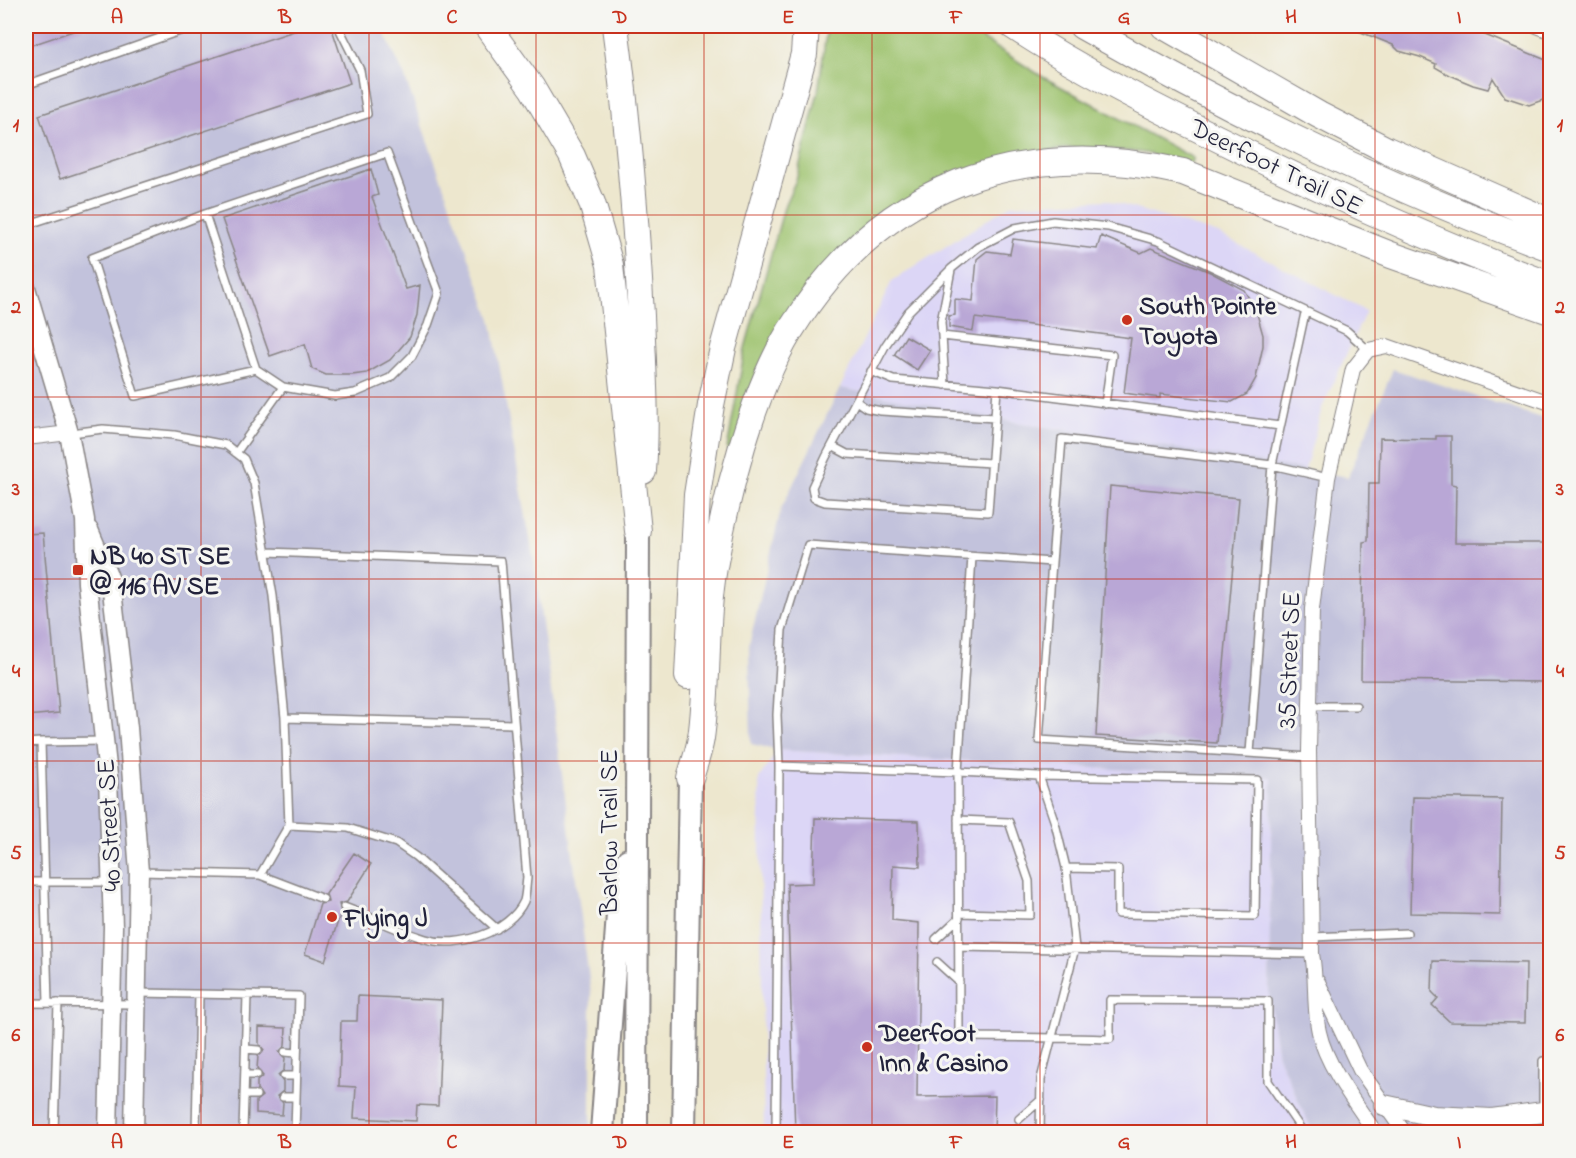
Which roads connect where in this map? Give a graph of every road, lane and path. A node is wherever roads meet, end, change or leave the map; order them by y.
1 (194, 26) edge
2 (338, 26) edge
3 (487, 26) edge
4 (615, 26) edge
5 (806, 26) edge
6 (1013, 26) edge
7 (1082, 26) edge
8 (1164, 26) edge
9 (1537, 26) edge
10 (1551, 31) edge
11 (26, 85) edge
12 (205, 214) junction
13 (1551, 222) edge
14 (26, 225) edge
15 (1551, 248) edge
16 (951, 269) junction
17 (1551, 285) edge
18 (26, 288) edge
19 (1551, 311) edge
20 (1305, 313) junction
21 (942, 336) junction
22 (1368, 350) junction
23 (256, 369) junction
24 (871, 371) junction
25 (945, 385) junction
26 (283, 387) junction
27 (997, 390) junction
28 (856, 401) junction
29 (1551, 403) edge
30 (1105, 404) junction
31 (995, 418) junction
32 (1280, 426) junction
33 (69, 433) junction
34 (26, 438) edge
35 (832, 446) junction
36 (236, 453) junction
37 (991, 463) junction
38 (1272, 465) junction
39 (1328, 478) junction
40 (85, 520) junction
41 (638, 531) junction
42 (267, 552) junction
43 (972, 557) junction
44 (1052, 562) junction
45 (1310, 706) junction
46 (1356, 706) dead end
47 (285, 718) junction
48 (514, 724) junction
49 (104, 741) junction
50 (41, 742) junction
51 (26, 743) edge
52 (1250, 753) junction
53 (1309, 757) junction
54 (779, 766) junction
55 (958, 772) junction
56 (1039, 776) junction
57 (690, 778) junction
58 (958, 820) junction
59 (289, 825) junction
60 (635, 845) junction
61 (1066, 868) junction
62 (139, 872) junction
63 (260, 875) junction
64 (26, 882) edge
65 (112, 882) junction
66 (46, 883) junction
67 (323, 898) dead end
68 (344, 907) dead end
69 (959, 915) junction
70 (497, 929) junction
71 (1407, 933) dead end
72 (1312, 937) junction
73 (936, 939) dead end
74 (960, 946) junction
75 (1075, 948) junction
76 (1312, 954) junction
77 (937, 962) dead end
78 (1317, 980) junction
79 (959, 982) junction
80 (199, 995) junction
81 (247, 995) junction
82 (137, 999) junction
83 (26, 1003) edge
84 (48, 1003) junction
85 (58, 1003) junction
86 (111, 1004) junction
87 (1052, 1038) junction
88 (246, 1049) junction
89 (258, 1050) dead end
90 (285, 1052) dead end
91 (296, 1053) junction
92 (1544, 1061) dead end
93 (245, 1075) junction
94 (257, 1076) dead end
95 (284, 1076) dead end
96 (296, 1076) junction
97 (244, 1095) junction
98 (256, 1095) dead end
99 (283, 1097) dead end
100 (295, 1097) junction
101 (1041, 1100) junction
102 (1384, 1105) junction
103 (1547, 1111) edge
104 (1019, 1119) dead end
105 (1492, 1119) junction
106 (54, 1132) edge
107 (108, 1132) edge
108 (134, 1132) edge
109 (196, 1132) edge
110 (243, 1132) edge
111 (295, 1132) edge
112 (602, 1132) edge
113 (636, 1132) edge
114 (684, 1132) edge
115 (776, 1132) edge
116 (1040, 1132) edge
117 (1303, 1132) edge
118 (1374, 1132) edge
119 (1404, 1132) edge
120 (1462, 1132) edge

1 - 11 lane
2 - 14 lane
3 - 41 highway
4 - 41 highway
5 - 57 highway
6 - 17 highway, Deerfoot Trail SE
7 - 15 highway, Deerfoot Trail SE
8 - 13 highway
9 - 10 street
12 - 23 lane
12 - 23 lane
12 - 26 lane
16 - 20 lane
16 - 21 lane
16 - 24 lane
18 - 33 street, 40 Street SE
19 - 57 highway
20 - 22 lane
20 - 32 lane
21 - 25 lane
21 - 30 lane
22 - 29 street
22 - 39 street, 35 Street SE
23 - 26 lane
24 - 25 lane
24 - 28 lane
25 - 27 lane
26 - 36 lane
27 - 30 lane
27 - 31 lane
28 - 31 lane
28 - 35 lane
30 - 32 lane
31 - 37 lane
32 - 38 lane
33 - 34 street
33 - 36 lane
33 - 40 street, 40 Street SE
35 - 37 lane
35 - 37 lane
36 - 42 lane
38 - 39 lane
38 - 44 lane
38 - 52 lane
39 - 45 street, 35 Street SE
40 - 49 street, 40 Street SE
40 - 62 street, 40 Street SE
41 - 60 main road, Barlow Trail SE
42 - 47 lane
42 - 48 lane
43 - 44 lane
43 - 54 lane
43 - 55 lane
44 - 52 lane
45 - 46 lane
45 - 53 street, 35 Street SE
47 - 48 lane
47 - 59 lane
48 - 70 lane
49 - 50 lane
49 - 65 street, 40 Street SE
50 - 51 lane
50 - 66 lane
52 - 53 lane
53 - 72 street, 35 Street SE
54 - 55 lane
54 - 115 lane
55 - 56 lane
55 - 58 lane
56 - 61 lane
56 - 61 lane
57 - 114 main road
58 - 69 lane
58 - 69 lane
59 - 63 lane
59 - 70 lane
60 - 112 main road
60 - 113 main road, Barlow Trail SE
61 - 75 lane
62 - 63 lane
62 - 82 street, 40 Street SE
63 - 67 lane
64 - 66 lane
65 - 66 lane
65 - 86 street, 40 Street SE
66 - 84 lane
68 - 70 lane
69 - 73 lane
69 - 74 lane
71 - 72 lane
72 - 76 street, 35 Street SE
74 - 75 lane
74 - 79 lane
75 - 76 lane
75 - 87 lane
76 - 78 street, 35 Street SE
77 - 79 lane
78 - 102 street, 35 Street SE
78 - 118 street, 35 Street SE
79 - 87 lane
80 - 81 lane
80 - 82 lane
80 - 109 lane
81 - 88 lane
81 - 91 lane
82 - 86 lane
82 - 108 street, 40 Street SE
83 - 84 lane
84 - 85 lane
85 - 86 lane
85 - 106 lane
86 - 107 street, 40 Street SE
87 - 101 lane
87 - 117 lane
88 - 89 lane
88 - 93 lane
90 - 91 lane
91 - 96 lane
92 - 103 lane
93 - 94 lane
93 - 97 lane
95 - 96 lane
96 - 100 lane
97 - 98 lane
97 - 110 lane
99 - 100 lane
100 - 111 lane
101 - 104 lane
101 - 116 lane
102 - 105 main road
102 - 119 street, 35 Street SE
103 - 105 main road
105 - 120 main road

